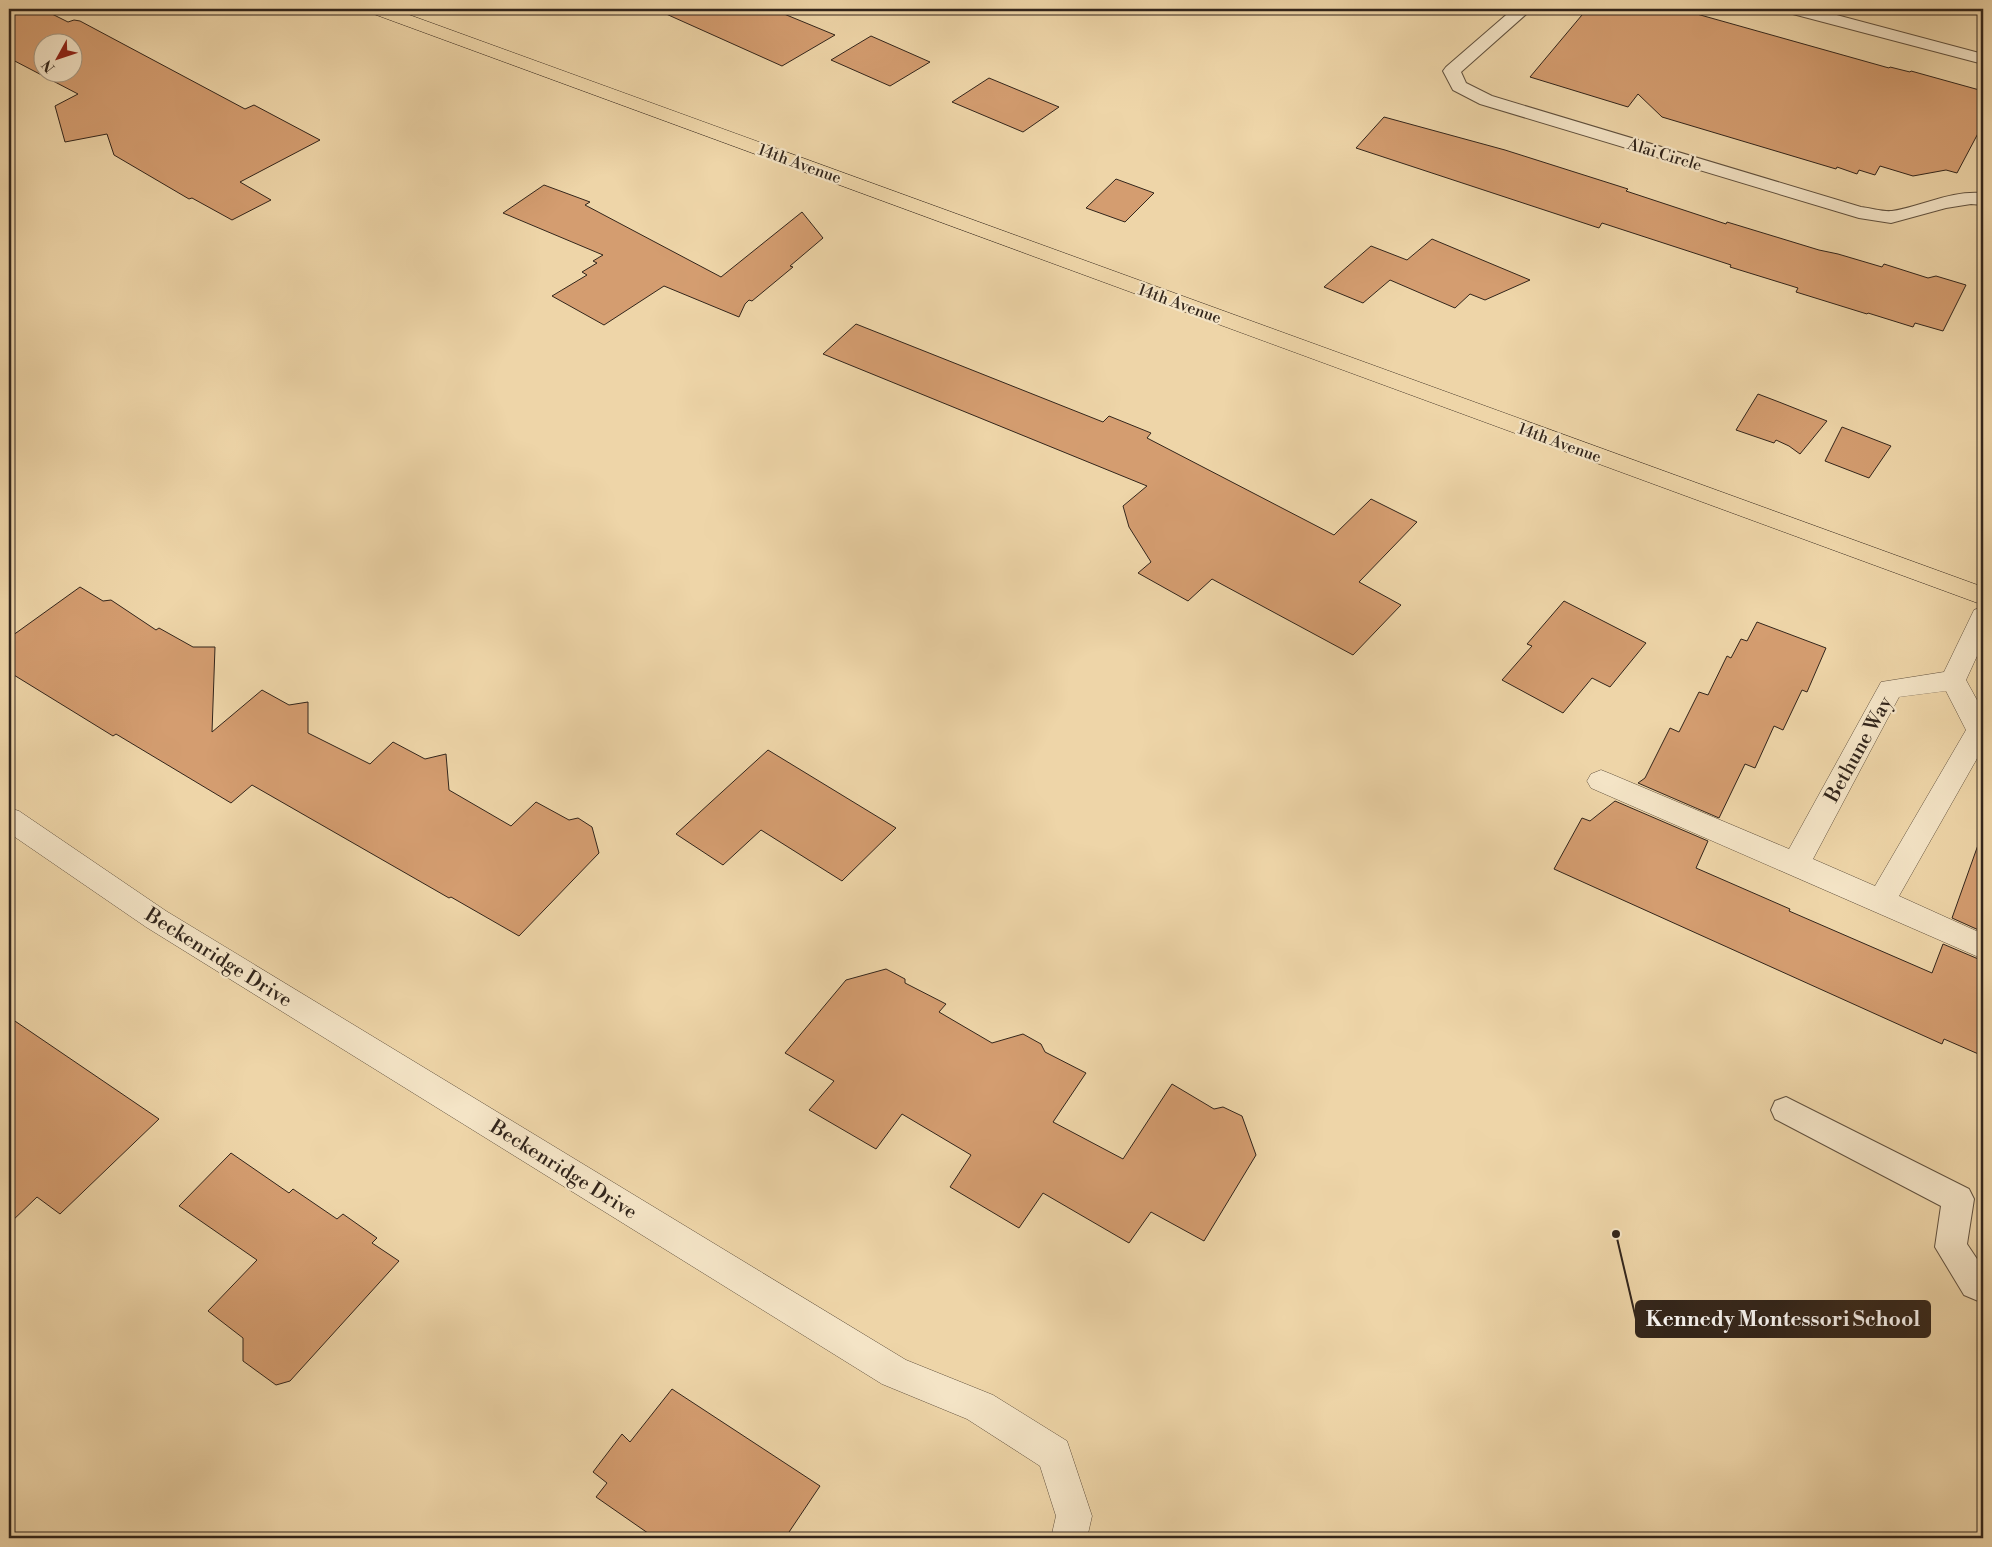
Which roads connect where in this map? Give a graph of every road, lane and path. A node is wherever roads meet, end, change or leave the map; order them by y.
1 (376, 9) edge
2 (1523, 9) edge
3 (1795, 9) edge
4 (1983, 59) edge
5 (1983, 199) edge
6 (1983, 596) edge
7 (1983, 616) edge
8 (1953, 680) junction
9 (1601, 781) dead end
10 (9, 819) edge
11 (1796, 864) junction
12 (1882, 901) junction
13 (1983, 947) edge
14 (1786, 1110) dead end
15 (1983, 1288) edge
16 (1069, 1538) edge

1 - 6 main road, 14th Avenue
2 - 5 lane, Alai Circle
3 - 4 lane
7 - 8 street
8 - 11 street, Bethune Way
8 - 12 street
9 - 11 street
10 - 16 street, Beckenridge Drive
11 - 12 street
12 - 13 street
14 - 15 lane

